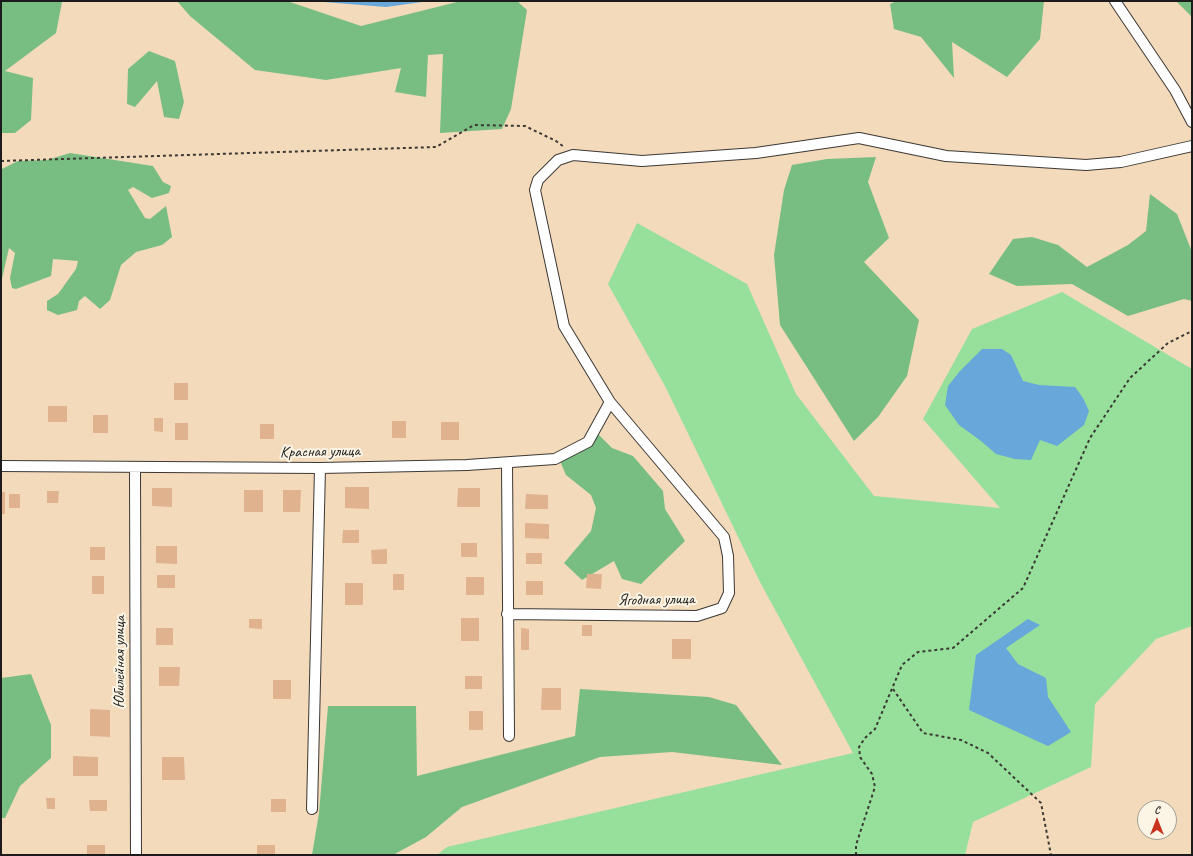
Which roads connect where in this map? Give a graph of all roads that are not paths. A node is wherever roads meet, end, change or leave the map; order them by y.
1 (1115, 1) edge
2 (1192, 122) edge
3 (1192, 146) edge
4 (610, 402) junction
5 (507, 463) junction
6 (1, 466) edge
7 (134, 468) junction
8 (320, 468) junction
9 (507, 614) junction
10 (509, 736) dead end
11 (312, 809) dead end
12 (136, 855) edge

1 - 2 street
3 - 4 street, Ягодная улица
4 - 5 street, Красная улица
4 - 9 street, Ягодная улица
5 - 8 street, Красная улица
5 - 9 street
6 - 7 street, Красная улица
7 - 8 street, Красная улица
7 - 12 street, Юбилейная улица
8 - 11 street
9 - 10 street

